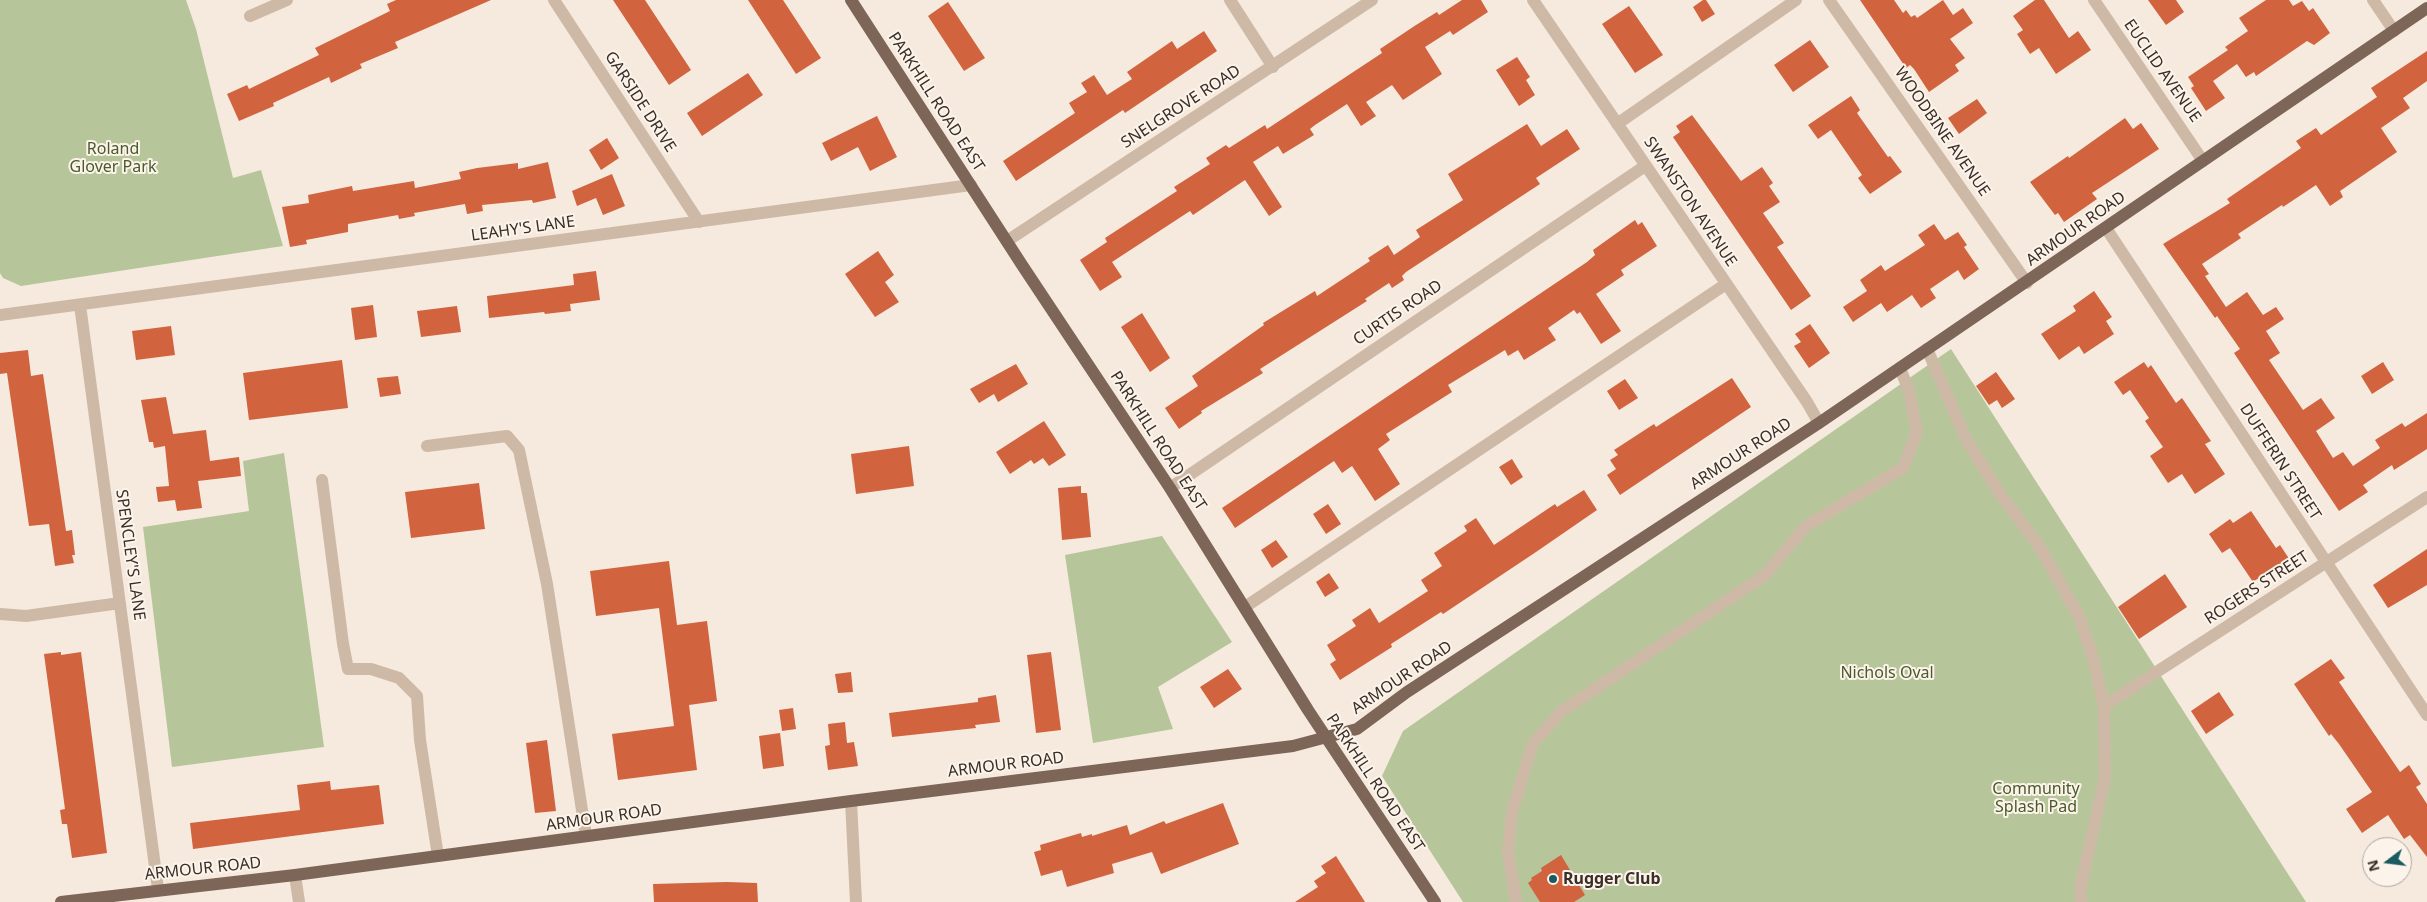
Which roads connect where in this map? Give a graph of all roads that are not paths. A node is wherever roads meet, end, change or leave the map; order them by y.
1 (287, 0) edge
2 (554, 0) edge
3 (851, 0) edge
4 (1230, 0) edge
5 (1372, 0) edge
6 (1533, 0) edge
7 (1796, 0) edge
8 (1829, 0) edge
9 (2094, 0) edge
10 (2373, 0) edge
11 (2427, 8) edge
12 (250, 16) dead end
13 (2394, 31) junction
14 (1273, 67) junction
15 (1617, 124) junction
16 (2203, 161) junction
17 (1645, 166) junction
18 (971, 185) junction
19 (699, 222) junction
20 (2106, 228) junction
21 (1007, 241) junction
22 (2027, 282) junction
23 (1726, 284) junction
24 (80, 305) junction
25 (0, 315) edge
26 (1927, 350) junction
27 (1900, 368) junction
28 (1819, 423) junction
29 (427, 446) dead end
30 (322, 480) dead end
31 (1170, 488) junction
32 (2427, 497) edge
33 (2327, 563) junction
34 (120, 603) junction
35 (1245, 607) junction
36 (0, 614) edge
37 (2104, 706) junction
38 (2427, 715) edge
39 (1326, 738) junction
40 (851, 801) junction
41 (586, 836) junction
42 (438, 856) junction
43 (294, 875) junction
44 (158, 889) junction
45 (61, 902) edge
46 (300, 902) edge
47 (856, 902) edge
48 (1435, 902) edge
49 (1516, 902) edge
50 (2081, 902) edge

1 - 12 street
2 - 19 street, GARSIDE DRIVE
3 - 18 main road, PARKHILL ROAD EAST
4 - 14 street
5 - 14 street, SNELGROVE ROAD
6 - 15 street, SWANSTON AVENUE
7 - 15 street
8 - 22 street, WOODBINE AVENUE
9 - 16 street, EUCLID AVENUE
10 - 13 street
11 - 13 main road, ARMOUR ROAD
13 - 16 main road, ARMOUR ROAD
14 - 21 street, SNELGROVE ROAD
15 - 17 street, SWANSTON AVENUE
16 - 20 main road, ARMOUR ROAD
17 - 23 street, SWANSTON AVENUE
17 - 31 street, CURTIS ROAD
18 - 19 street, LEAHY'S LANE
18 - 21 main road, PARKHILL ROAD EAST
19 - 24 street, LEAHY'S LANE
20 - 22 main road, ARMOUR ROAD
20 - 33 street, DUFFERIN STREET
21 - 31 main road, PARKHILL ROAD EAST
22 - 26 main road, ARMOUR ROAD
23 - 28 street, SWANSTON AVENUE
23 - 35 street
24 - 25 street
24 - 34 street, SPENCLEY'S LANE
26 - 27 main road, ARMOUR ROAD
26 - 37 street
27 - 28 main road, ARMOUR ROAD
27 - 49 street
28 - 39 main road, ARMOUR ROAD
29 - 41 street
30 - 42 street
31 - 35 main road, PARKHILL ROAD EAST
32 - 33 street, ROGERS STREET
33 - 37 street, ROGERS STREET
33 - 38 street, DUFFERIN STREET
34 - 36 street
34 - 44 street, SPENCLEY'S LANE
35 - 39 main road, PARKHILL ROAD EAST
37 - 50 street
39 - 40 main road, ARMOUR ROAD
39 - 48 main road, PARKHILL ROAD EAST
40 - 41 main road, ARMOUR ROAD
40 - 47 street
41 - 42 main road, ARMOUR ROAD
42 - 43 main road, ARMOUR ROAD
43 - 44 main road, ARMOUR ROAD
43 - 46 street
44 - 45 main road, ARMOUR ROAD

